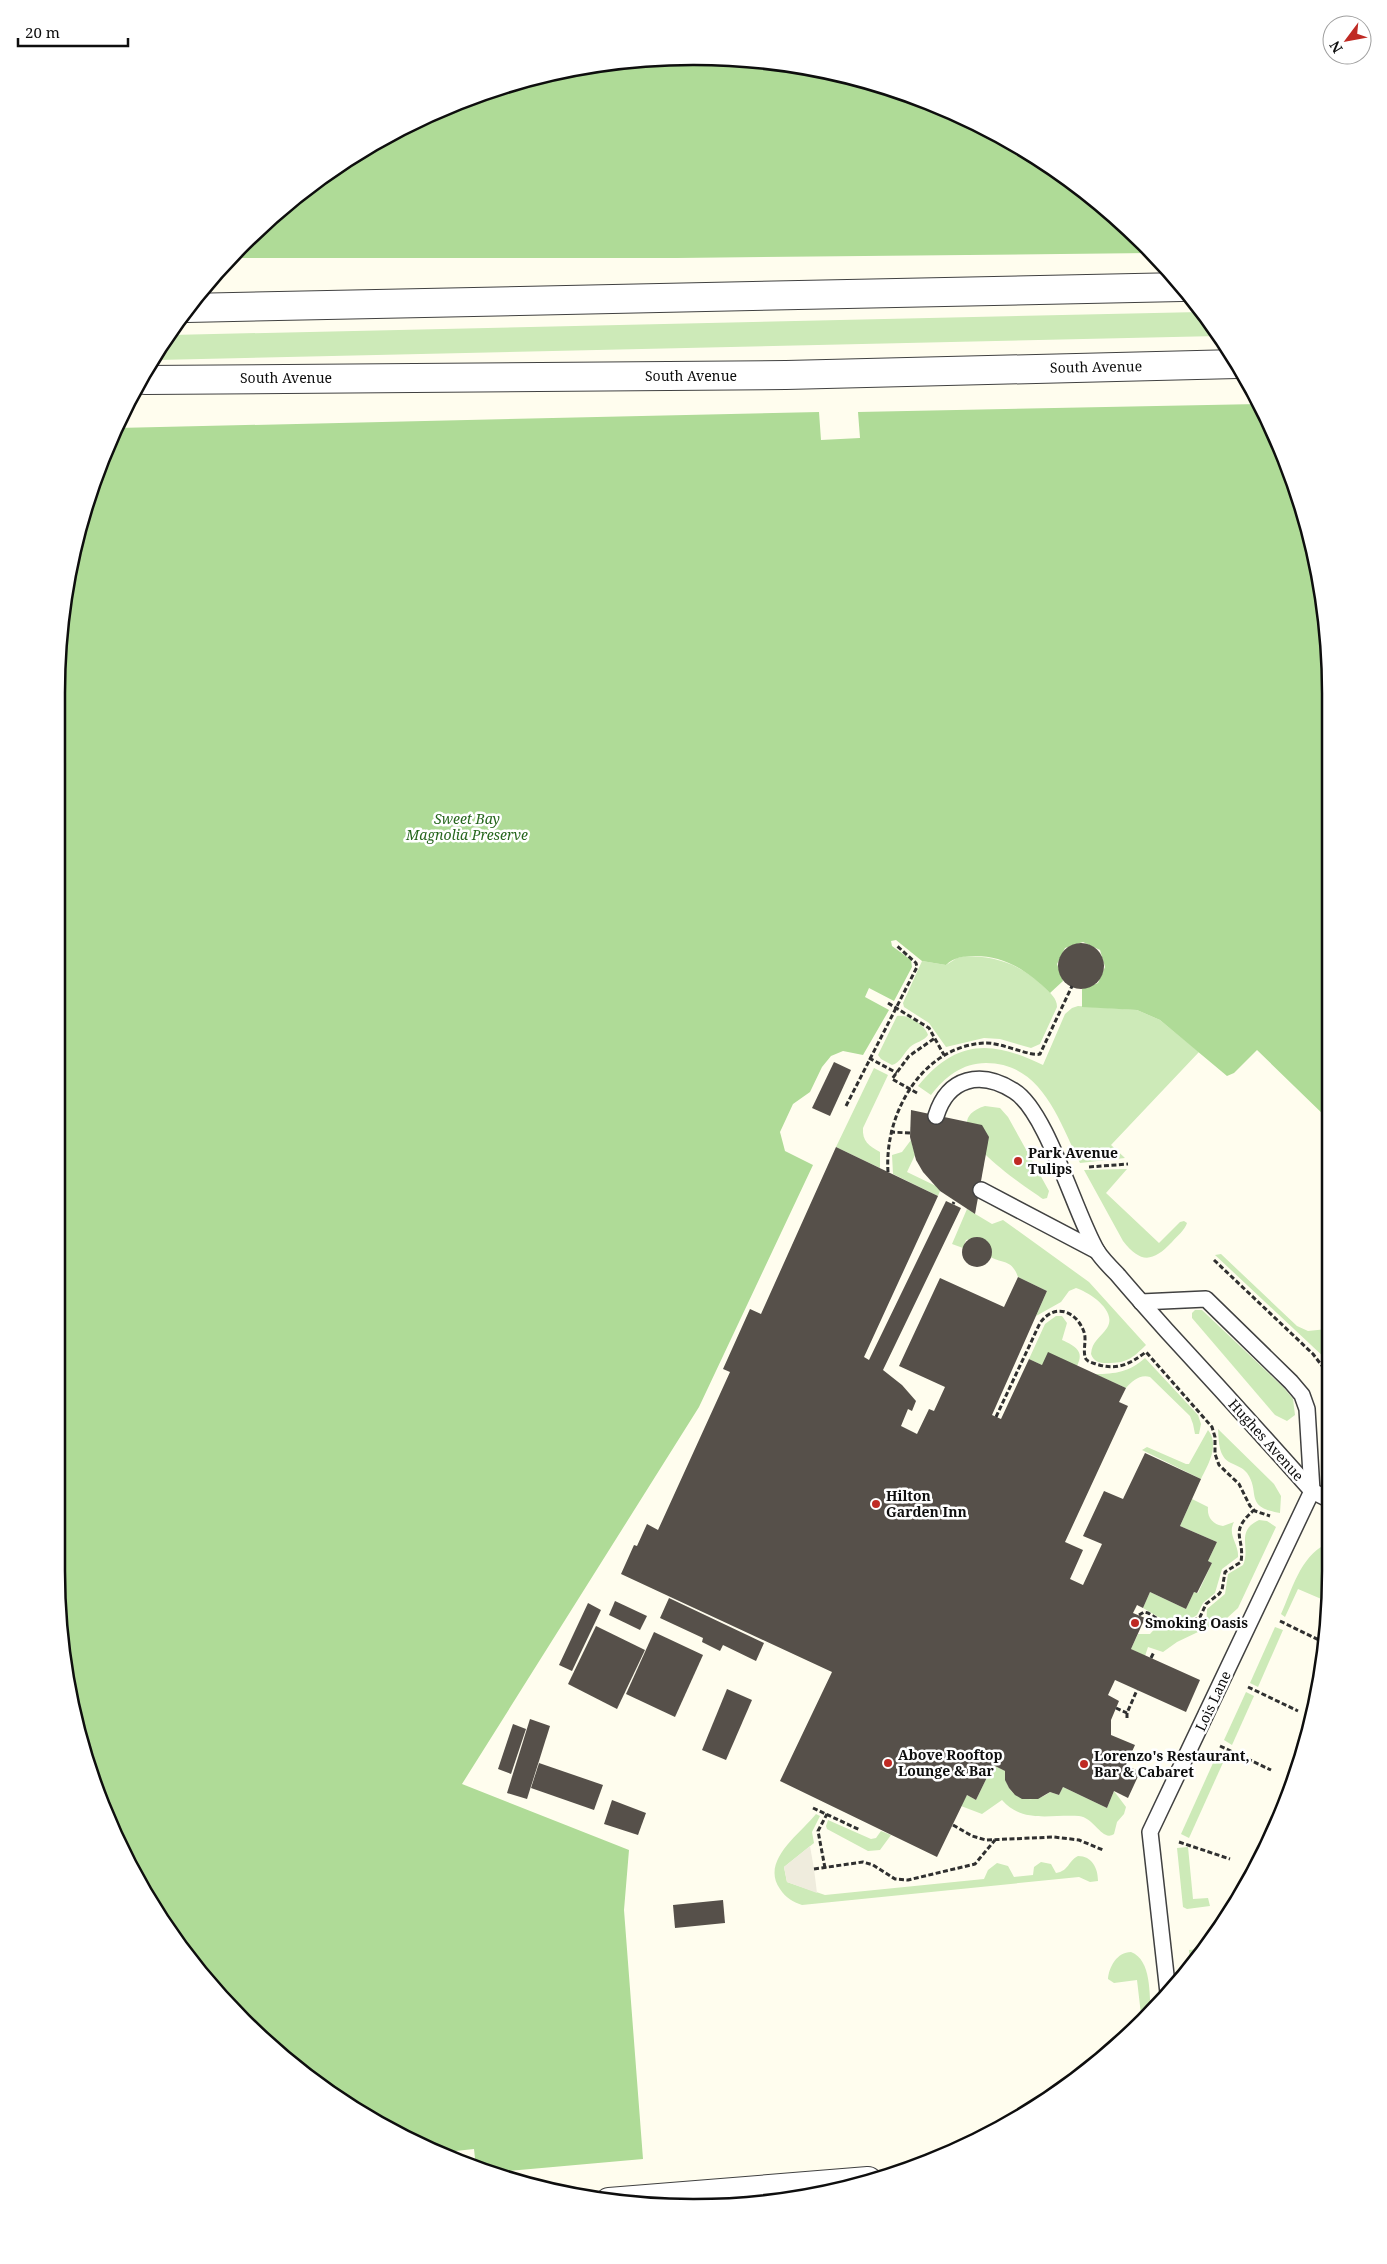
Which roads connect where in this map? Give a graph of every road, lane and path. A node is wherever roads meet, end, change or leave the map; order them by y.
1 (1173, 287) edge
2 (198, 308) edge
3 (1229, 364) edge
4 (149, 380) edge
5 (896, 945) dead end
6 (1072, 986) dead end
7 (888, 1003) dead end
8 (895, 1008) junction
9 (935, 1038) junction
10 (944, 1055) junction
11 (869, 1058) junction
12 (897, 1073) junction
13 (910, 1089) junction
14 (925, 1098) dead end
15 (846, 1106) dead end
16 (936, 1116) dead end
17 (890, 1132) junction
18 (910, 1133) dead end
19 (1128, 1164) dead end
20 (1084, 1167) dead end
21 (888, 1172) dead end
22 (981, 1190) dead end
23 (1097, 1252) junction
24 (1214, 1260) dead end
25 (1141, 1302) junction
26 (1322, 1365) edge
27 (996, 1418) dead end
28 (1312, 1490) junction
29 (1322, 1496) edge
30 (1254, 1510) junction
31 (1271, 1517) dead end
32 (1139, 1616) dead end
33 (1277, 1619) dead end
34 (1318, 1639) edge
35 (1154, 1652) dead end
36 (1151, 1658) dead end
37 (1247, 1687) dead end
38 (1136, 1690) dead end
39 (1116, 1708) dead end
40 (1298, 1711) dead end
41 (1127, 1713) junction
42 (1127, 1718) dead end
43 (1219, 1746) dead end
44 (1271, 1770) dead end
45 (813, 1808) dead end
46 (827, 1814) junction
47 (953, 1825) dead end
48 (860, 1830) dead end
49 (994, 1840) junction
50 (1178, 1842) dead end
51 (1102, 1850) dead end
52 (1230, 1859) dead end
53 (824, 1868) junction
54 (814, 1869) dead end
55 (1167, 1984) edge
56 (828, 2184) edge
57 (657, 2198) edge

1 - 2 street
3 - 4 street, South Avenue
5 - 8 path
6 - 10 path
7 - 8 path
8 - 9 path
8 - 11 path
9 - 10 path
9 - 12 path
10 - 13 path
11 - 12 path
11 - 15 path
12 - 13 path
13 - 14 path
13 - 17 path
16 - 23 lane, Hughes Avenue
17 - 18 path
17 - 21 path
19 - 20 path
22 - 23 lane, Hughes Avenue
23 - 25 lane, Hughes Avenue
24 - 26 path
25 - 28 lane, Hughes Avenue
25 - 28 lane, Hughes Avenue
27 - 30 path
28 - 29 lane
28 - 55 lane, Lois Lane
30 - 31 path
30 - 32 path
33 - 34 path
35 - 36 path
37 - 40 path
38 - 41 path
39 - 41 path
41 - 42 path
43 - 44 path
45 - 46 path
46 - 48 path
46 - 53 path
47 - 49 path
49 - 51 path
49 - 53 path
50 - 52 path
53 - 54 path
56 - 57 street

